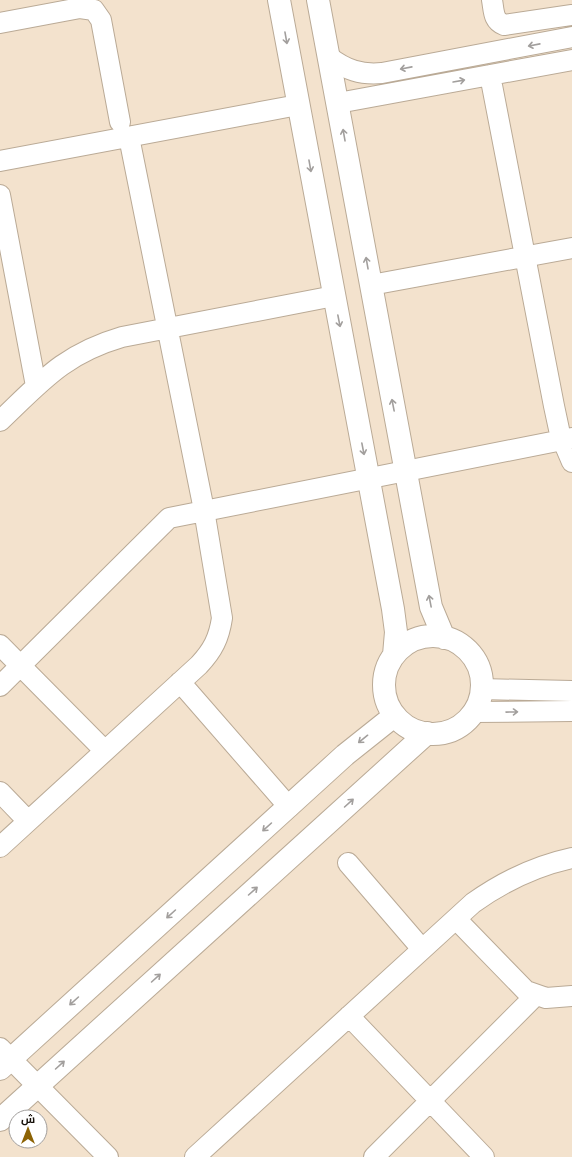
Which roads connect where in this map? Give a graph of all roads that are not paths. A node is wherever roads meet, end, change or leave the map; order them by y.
1 (279, 0) edge
2 (318, 0) edge
3 (492, 0) edge
4 (572, 15) edge
5 (0, 23) edge
6 (0, 34) edge
7 (572, 38) edge
8 (329, 57) junction
9 (572, 60) edge
10 (490, 75) junction
11 (338, 103) junction
12 (298, 105) junction
13 (120, 128) junction
14 (0, 161) edge
15 (0, 195) edge
16 (572, 248) edge
17 (1, 249) edge
18 (525, 256) junction
19 (371, 285) junction
20 (334, 296) junction
21 (166, 328) junction
22 (32, 390) junction
23 (0, 421) edge
24 (567, 436) edge
25 (572, 462) edge
26 (405, 468) junction
27 (368, 475) junction
28 (203, 507) junction
29 (444, 638) junction
30 (0, 645) edge
31 (394, 655) junction
32 (17, 663) junction
33 (0, 674) edge
34 (184, 679) junction
35 (0, 686) edge
36 (481, 689) junction
37 (572, 691) edge
38 (572, 711) edge
39 (473, 712) junction
40 (394, 716) junction
41 (427, 733) junction
42 (105, 751) junction
43 (0, 792) edge
44 (0, 802) edge
45 (292, 804) junction
46 (25, 824) junction
47 (0, 847) edge
48 (572, 858) edge
49 (348, 863) dead end
50 (456, 919) junction
51 (422, 949) junction
52 (536, 996) junction
53 (572, 996) edge
54 (349, 1016) junction
55 (4, 1059) edge
56 (36, 1087) junction
57 (431, 1100) junction
58 (0, 1120) edge
59 (108, 1157) edge
60 (194, 1157) edge
61 (374, 1157) edge
62 (484, 1157) edge

1 -> 12 street
2 - 8 street
3 - 4 street
5 - 13 street
6 - 13 street
7 -> 8 street
8 - 11 street
9 - 10 street
11 -> 10 street
10 - 18 street
19 -> 11 street
12 - 13 street
12 -> 20 street
13 - 14 street
13 - 21 street
15 - 22 street
16 - 18 street
17 - 22 street
18 - 19 street
18 - 24 street
26 -> 19 street
20 - 21 street
20 -> 27 street
21 - 22 street
21 - 28 street
22 - 23 street
24 - 25 street
24 - 26 street
26 - 27 street
29 -> 26 street
27 - 28 street
27 - 31 street
28 - 32 street
28 - 34 street
29 - 31 street
29 - 36 street
30 - 32 street
31 - 40 street
32 - 33 street
32 - 35 street
32 - 42 street
34 - 42 street
34 - 45 street
36 - 37 street
36 - 39 street
39 -> 38 street
39 - 41 street
40 - 41 street
40 -> 45 street
56 -> 41 street
42 - 46 street
43 - 46 street
44 - 46 street
45 -> 55 street
46 - 47 street
48 - 50 street
49 - 51 street
50 - 51 street
50 - 52 street
51 - 54 street
52 - 53 street
52 - 57 street
54 - 57 street
54 - 60 street
55 - 56 street
56 - 58 street
56 - 59 street
57 - 61 street
57 - 62 street

